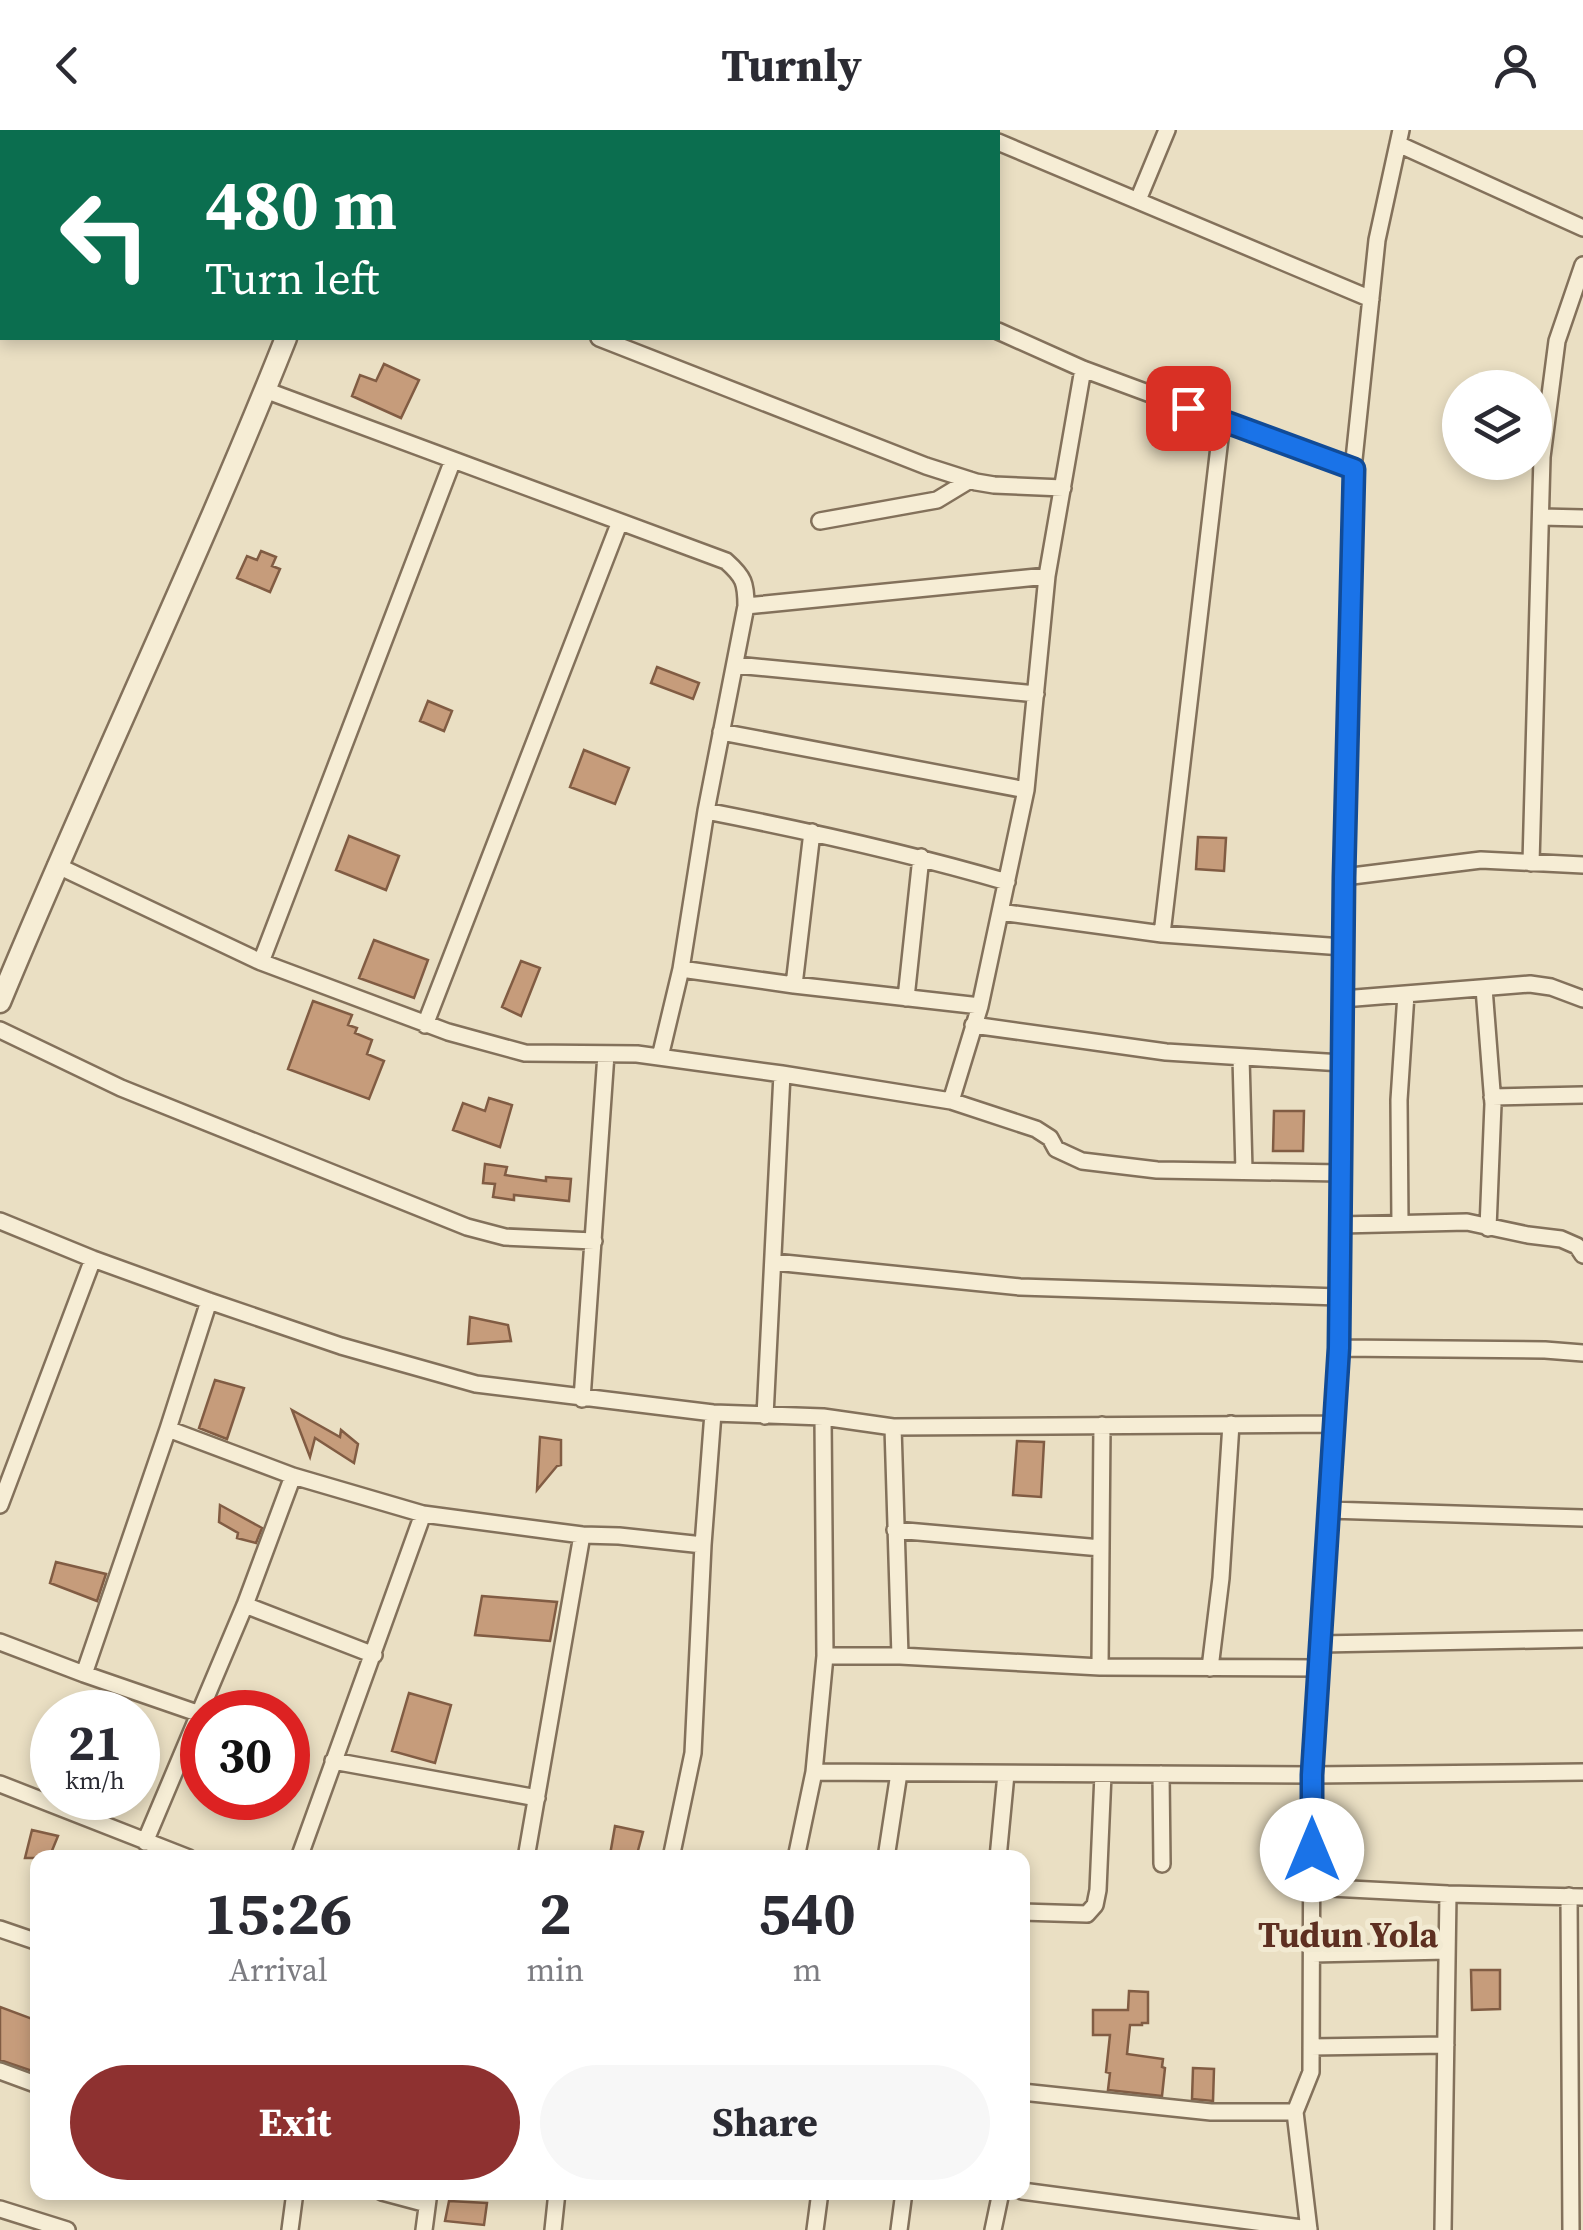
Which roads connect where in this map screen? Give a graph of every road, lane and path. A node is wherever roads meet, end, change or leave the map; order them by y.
1 (1167, 130) edge
2 (1400, 137) edge
3 (1000, 143) edge
4 (1138, 200) junction
5 (1583, 228) edge
6 (1583, 265) edge
7 (1371, 299) junction
8 (1000, 332) edge
9 (282, 340) edge
10 (604, 340) edge
11 (1083, 369) junction
12 (265, 390) junction
13 (1222, 421) junction
14 (453, 460) junction
15 (1354, 469) junction
16 (970, 480) junction
17 (1063, 488) junction
18 (1540, 518) junction
19 (1583, 518) edge
20 (820, 522) dead end
21 (619, 524) junction
22 (1046, 576) junction
23 (746, 606) junction
24 (736, 665) junction
25 (1036, 694) junction
26 (721, 732) junction
27 (1026, 790) junction
28 (706, 811) junction
29 (812, 832) junction
30 (921, 856) junction
31 (1531, 863) junction
32 (56, 865) junction
33 (1583, 865) edge
34 (1344, 877) junction
35 (1008, 882) junction
36 (1000, 912) junction
37 (1162, 934) junction
38 (1344, 947) junction
39 (262, 962) junction
40 (680, 969) junction
41 (794, 985) junction
42 (1484, 988) junction
43 (1406, 994) junction
44 (906, 998) junction
45 (1343, 999) junction
46 (1583, 999) edge
47 (0, 1002) edge
48 (980, 1006) junction
49 (426, 1025) junction
50 (973, 1025) junction
51 (0, 1030) edge
52 (606, 1054) junction
53 (660, 1057) junction
54 (1241, 1057) junction
55 (1342, 1062) junction
56 (782, 1074) junction
57 (1583, 1094) edge
58 (1492, 1097) junction
59 (950, 1102) junction
60 (1244, 1171) junction
61 (1341, 1172) junction
62 (0, 1221) edge
63 (1400, 1224) junction
64 (1340, 1225) junction
65 (1488, 1228) junction
66 (594, 1240) junction
67 (1583, 1255) edge
68 (93, 1260) junction
69 (774, 1262) junction
70 (1340, 1297) junction
71 (209, 1302) junction
72 (1339, 1348) junction
73 (1583, 1353) edge
74 (582, 1399) junction
75 (713, 1414) junction
76 (766, 1416) junction
77 (824, 1417) junction
78 (1231, 1424) junction
79 (1334, 1424) junction
80 (1102, 1425) junction
81 (893, 1427) junction
82 (168, 1428) junction
83 (293, 1476) junction
84 (0, 1506) edge
85 (1329, 1510) junction
86 (423, 1514) junction
87 (1583, 1518) edge
88 (895, 1530) junction
89 (582, 1535) junction
90 (702, 1545) junction
91 (1101, 1548) junction
92 (246, 1605) junction
93 (1583, 1639) edge
94 (0, 1642) edge
95 (1320, 1644) junction
96 (374, 1655) junction
97 (824, 1656) junction
98 (900, 1656) junction
99 (1100, 1667) junction
100 (1210, 1668) junction
101 (1319, 1668) junction
102 (84, 1674) junction
103 (210, 1690) edge
104 (180, 1707) edge
105 (180, 1761) edge
106 (333, 1761) junction
107 (814, 1772) junction
108 (899, 1772) junction
109 (1583, 1772) edge
110 (1006, 1774) junction
111 (1103, 1774) junction
112 (1161, 1774) junction
113 (1312, 1775) junction
114 (0, 1784) edge
115 (537, 1798) junction
116 (145, 1842) junction
117 (166, 1850) edge
118 (302, 1850) edge
119 (527, 1850) edge
120 (673, 1850) edge
121 (798, 1850) edge
122 (887, 1850) edge
123 (999, 1850) edge
124 (1162, 1864) dead end
125 (1311, 1887) junction
126 (1448, 1894) junction
127 (1576, 1896) edge
128 (1030, 1912) edge
129 (0, 1929) edge
130 (30, 1939) edge
131 (1448, 1951) junction
132 (1312, 1954) junction
133 (1446, 2045) junction
134 (1310, 2047) junction
135 (0, 2072) edge
136 (30, 2082) edge
137 (1030, 2093) edge
138 (1296, 2112) junction
139 (1030, 2193) edge
140 (295, 2200) edge
141 (428, 2200) edge
142 (556, 2200) edge
143 (819, 2200) edge
144 (903, 2200) edge
145 (999, 2200) edge
146 (0, 2209) edge
147 (1309, 2229) edge
148 (66, 2230) edge
149 (290, 2230) edge
150 (424, 2230) edge
151 (554, 2230) edge
152 (816, 2230) edge
153 (899, 2230) edge
154 (993, 2230) edge
155 (1443, 2230) edge
156 (1571, 2230) edge

1 - 4 street
2 - 5 street
2 - 7 street
3 - 4 street
4 - 7 street
6 - 18 street
7 - 15 street
8 - 11 street
9 - 12 street
10 - 16 street
11 - 13 street
11 - 17 street
12 - 14 street
12 - 32 street
13 - 15 street
13 - 37 street
14 - 21 street
14 - 39 street
15 - 34 street
16 - 17 street
16 - 20 street
17 - 22 street
18 - 19 street
18 - 31 street
21 - 23 street
21 - 49 street
22 - 23 street
22 - 25 street
23 - 24 street
24 - 25 street
24 - 26 street
25 - 27 street
26 - 27 street
26 - 28 street
27 - 35 street
28 - 29 street
28 - 40 street
29 - 30 street
29 - 41 street
30 - 35 street
30 - 44 street
31 - 33 street
31 - 34 street
32 - 39 street
32 - 47 street
34 - 38 street
35 - 36 street
36 - 37 street
36 - 48 street
37 - 38 street
38 - 45 street
39 - 49 street
40 - 41 street
40 - 53 street
41 - 44 street
42 - 43 street
42 - 46 street
42 - 58 street
43 - 45 street
43 - 63 street
44 - 48 street
45 - 55 street
48 - 50 street
49 - 52 street
50 - 54 street
50 - 59 street
51 - 66 street
52 - 53 street
52 - 66 street
53 - 56 street
54 - 55 street
54 - 60 street
55 - 61 street
56 - 59 street
56 - 69 street
57 - 58 street
58 - 65 street
59 - 60 street
60 - 61 street
61 - 64 street
62 - 68 street
63 - 64 street
63 - 65 street
64 - 70 street
65 - 67 street
66 - 74 street
68 - 71 street
68 - 84 street
69 - 70 street
69 - 76 street
70 - 72 street
71 - 74 street
71 - 82 street
72 - 73 street
72 - 79 street
74 - 75 street
75 - 76 street
75 - 90 street
76 - 77 street
77 - 81 street
77 - 97 street
78 - 79 street
78 - 80 street
78 - 100 street
79 - 85 street
80 - 81 street
80 - 91 street
81 - 88 street
82 - 83 street
82 - 102 street
83 - 86 street
83 - 92 street
85 - 87 street
85 - 95 street
86 - 89 street
86 - 96 street
88 - 91 street
88 - 98 street
89 - 90 street
89 - 115 street
90 - 120 street
91 - 99 street
92 - 96 street
92 - 103 street
93 - 95 street
94 - 102 street
95 - 101 street
96 - 106 street
97 - 98 street
97 - 107 street
98 - 99 street
99 - 100 street
100 - 101 street
101 - 113 street
102 - 104 street
105 - 116 street
106 - 115 street
106 - 118 street
107 - 108 street
107 - 121 street
108 - 110 street
108 - 122 street
109 - 113 street
110 - 111 street
110 - 123 street
111 - 112 street
111 - 128 street
112 - 113 street
112 - 124 street
113 - 125 street
114 - 116 street
115 - 119 street
116 - 117 street
125 - 126 street
125 - 132 street
126 - 127 street
126 - 131 street
127 - 156 street
129 - 130 street
131 - 132 street
131 - 133 street
132 - 134 street
133 - 134 street
133 - 155 street
134 - 138 street
135 - 136 street
137 - 138 street
138 - 147 street
139 - 147 street
140 - 149 street
141 - 150 street
142 - 151 street
143 - 152 street
144 - 153 street
145 - 154 street
146 - 148 street

